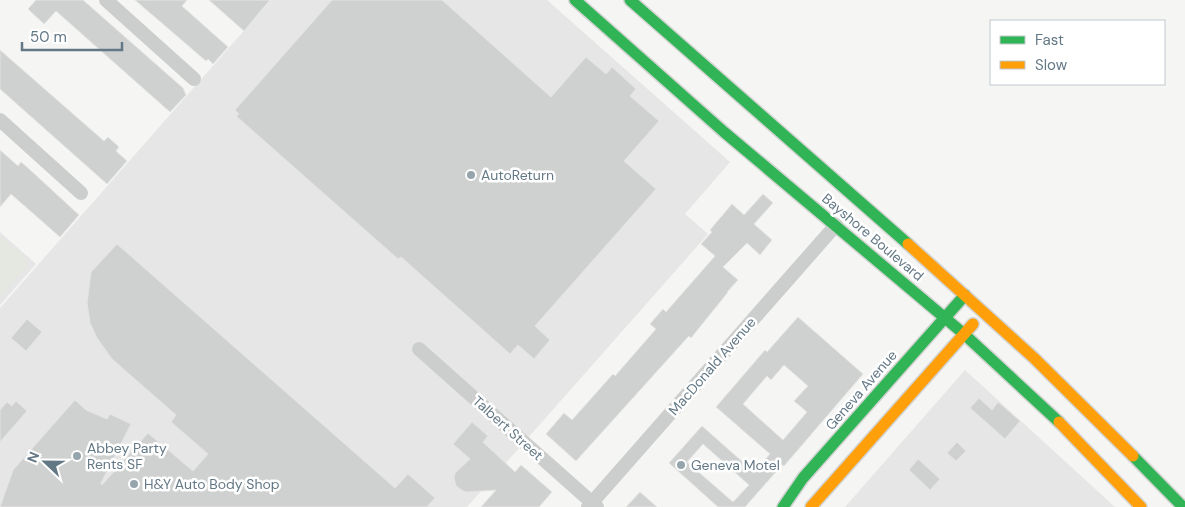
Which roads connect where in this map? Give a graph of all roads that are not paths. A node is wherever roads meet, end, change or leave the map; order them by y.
1 (106, 0) edge
2 (575, 0) edge
3 (630, 0) edge
4 (194, 79) dead end
5 (0, 120) edge
6 (82, 193) dead end
7 (836, 226) junction
8 (965, 295) junction
9 (984, 312) junction
10 (944, 318) junction
11 (964, 334) junction
12 (419, 348) dead end
13 (592, 506) edge
14 (783, 507) edge
15 (811, 507) edge
16 (1141, 507) edge
17 (1183, 507) edge

1 - 4 street
2 - 7 main road, Bayshore Boulevard
3 - 8 main road, Bayshore Boulevard
5 - 6 street
7 - 10 main road, Bayshore Boulevard
7 - 13 street, MacDonald Avenue
8 - 9 main road, Bayshore Boulevard
8 - 10 main road, Geneva Avenue
9 - 11 main road
9 - 17 main road, Bayshore Boulevard
10 - 11 main road, Bayshore Boulevard
10 - 14 main road, Geneva Avenue
11 - 15 main road
11 - 16 main road, Bayshore Boulevard
12 - 13 street, Talbert Street

